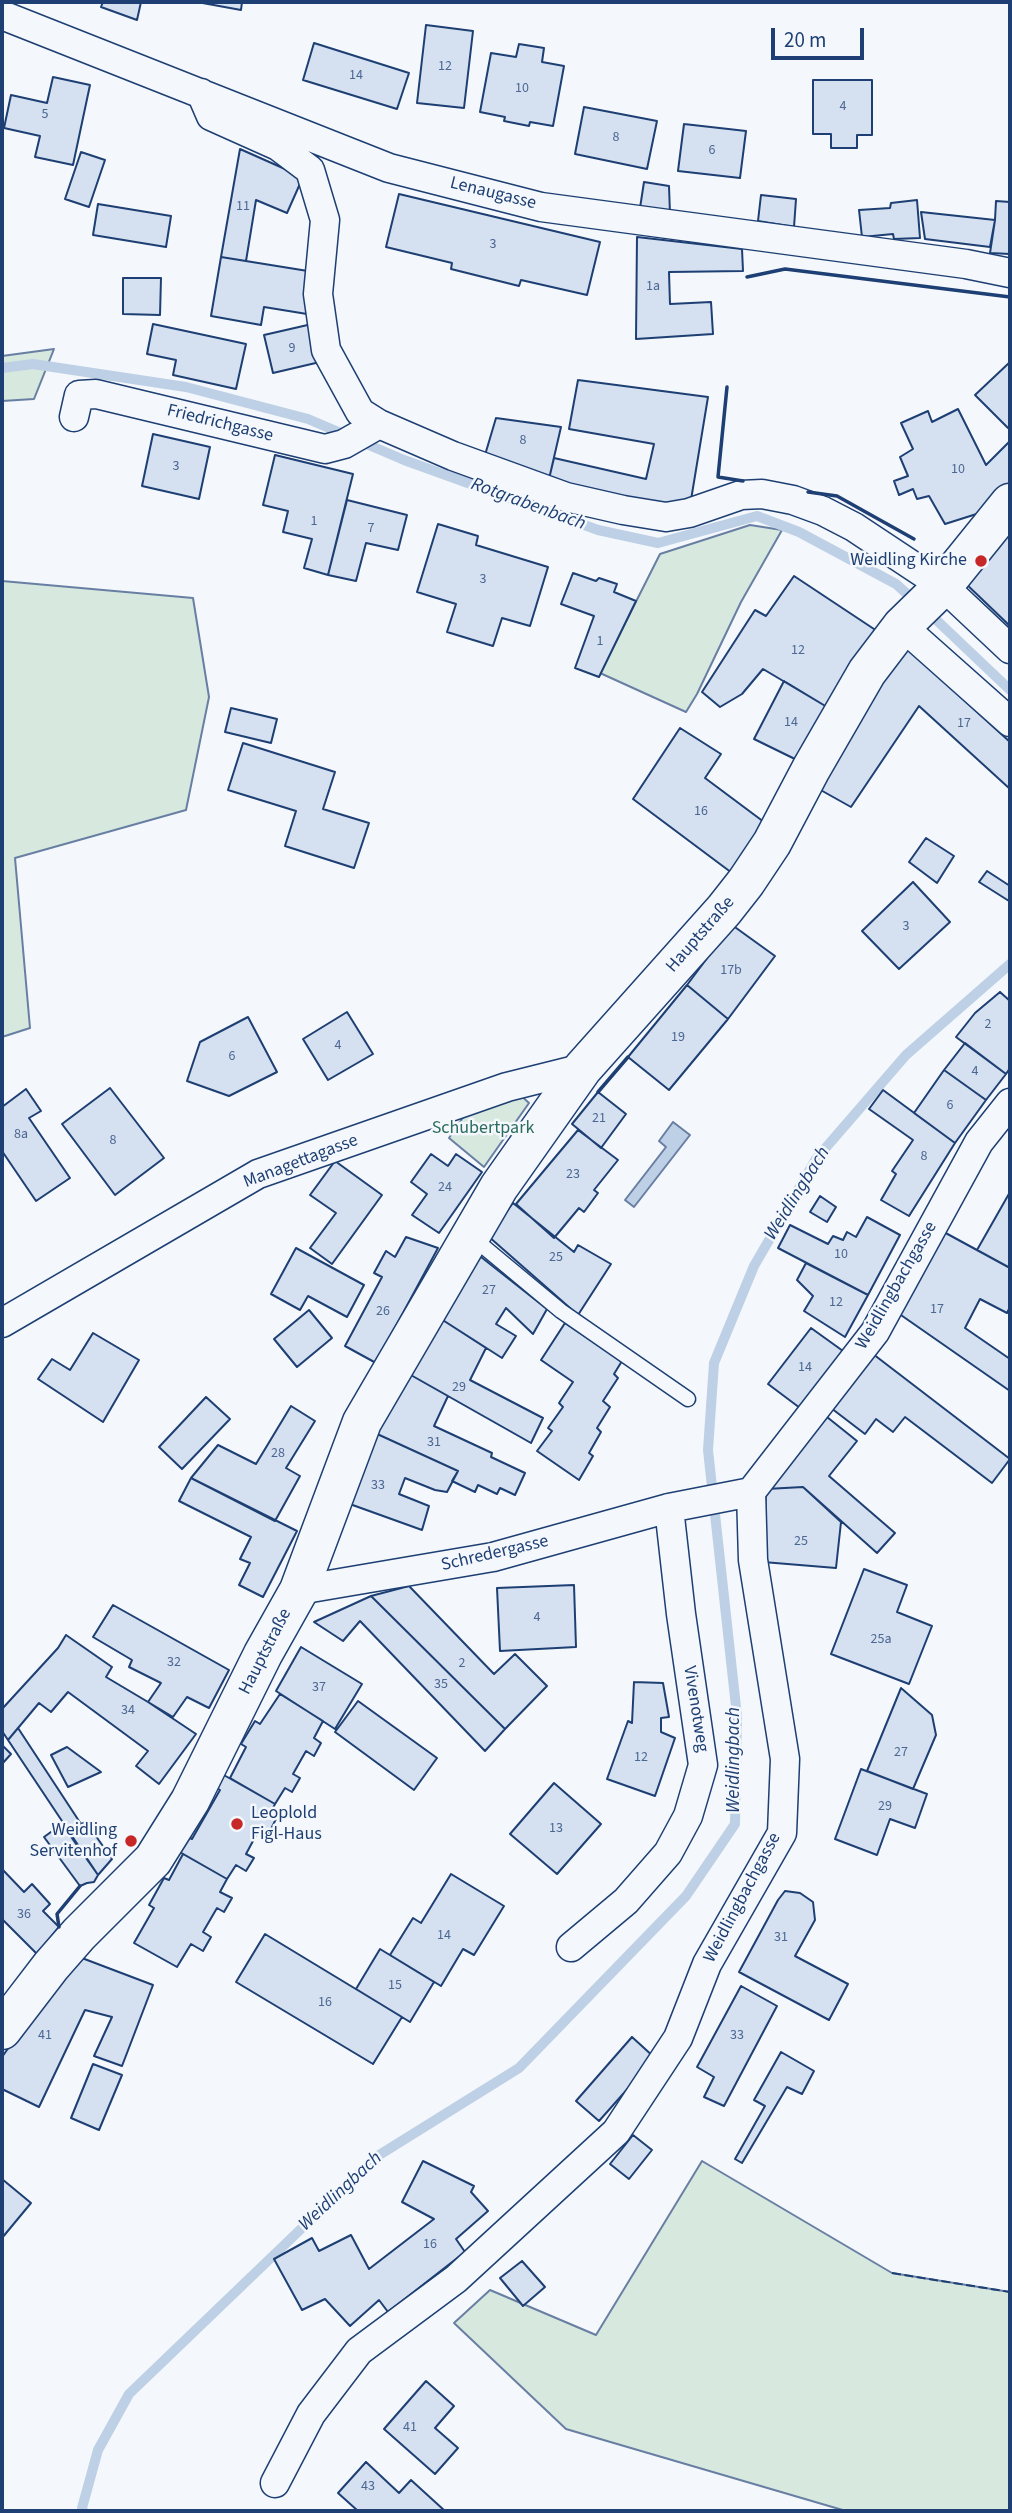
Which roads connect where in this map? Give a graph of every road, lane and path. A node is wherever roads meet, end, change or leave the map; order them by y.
1 (2, 15) edge
2 (201, 93) junction
3 (1010, 273) edge
4 (74, 417) dead end
5 (379, 424) junction
6 (1010, 503) edge
7 (922, 606) junction
8 (1010, 649) edge
9 (1010, 722) edge
10 (583, 1068) junction
11 (1010, 1103) edge
12 (471, 1236) junction
13 (2, 1323) edge
14 (688, 1399) dead end
15 (739, 1494) junction
16 (678, 1506) junction
17 (299, 1590) junction
18 (571, 1947) dead end
19 (2, 2030) edge
20 (275, 2483) dead end

1 - 2 street, Lenaugasse
2 - 3 street, Lenaugasse
2 - 5 street
4 - 5 street, Friedrichgasse
5 - 7 street
6 - 7 main road, Hauptstraße
7 - 8 street
7 - 9 street
7 - 10 main road, Hauptstraße
10 - 12 main road, Hauptstraße
10 - 13 street, Managettagasse
11 - 15 street, Weidlingbachgasse
12 - 14 lane
12 - 17 main road, Hauptstraße
15 - 16 street, Schredergasse
15 - 20 street, Weidlingbachgasse
16 - 17 street, Schredergasse
16 - 18 street, Vivenotweg
17 - 19 main road, Hauptstraße

